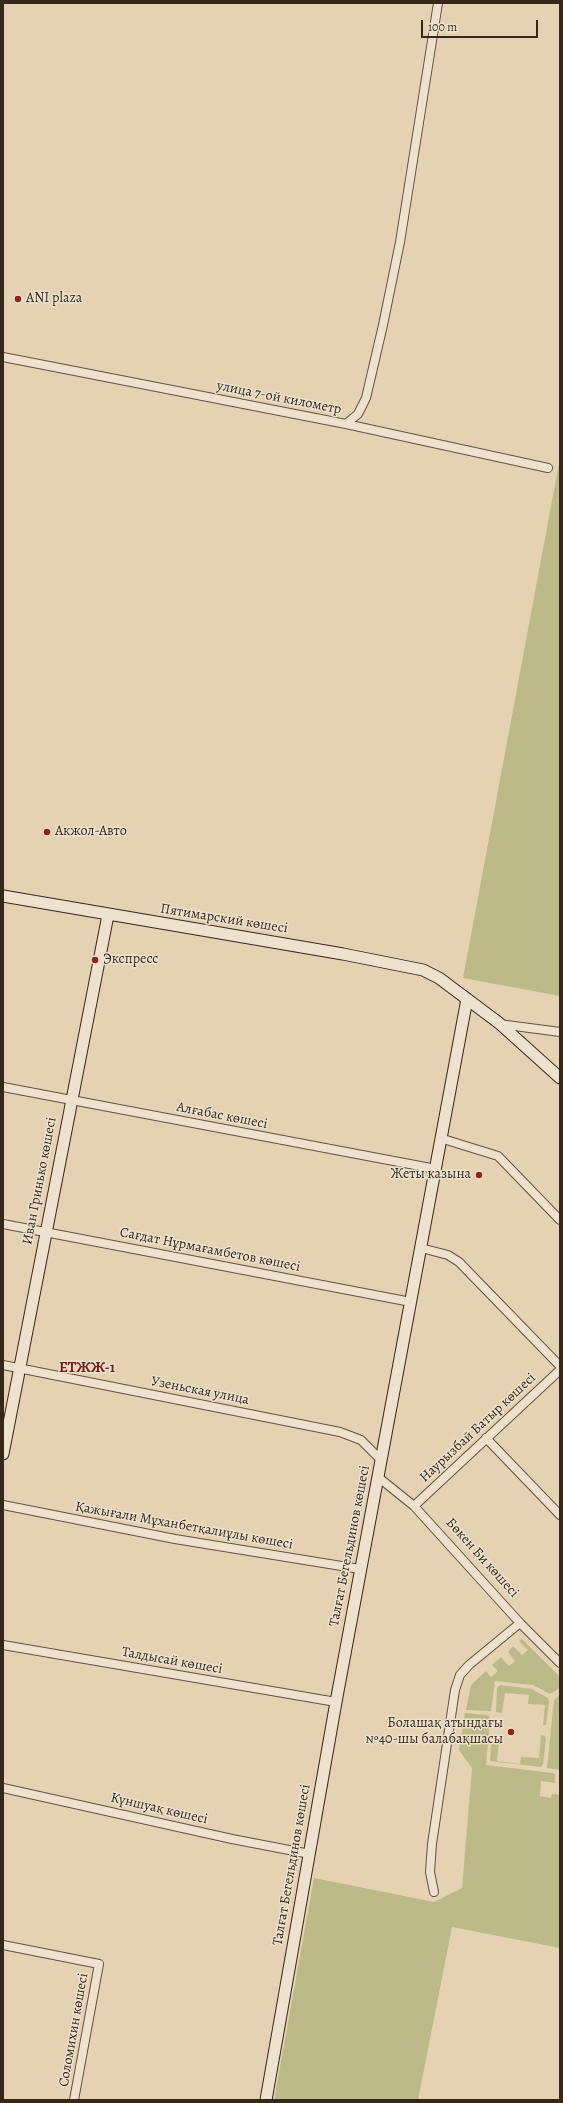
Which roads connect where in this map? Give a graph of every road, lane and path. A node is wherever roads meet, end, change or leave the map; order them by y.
1 (438, 3) edge
2 (3, 357) edge
3 (346, 424) junction
4 (548, 468) dead end
5 (3, 896) edge
6 (108, 915) junction
7 (467, 999) junction
8 (498, 1023) junction
9 (560, 1032) edge
10 (560, 1078) edge
11 (3, 1087) edge
12 (71, 1101) junction
13 (440, 1138) junction
14 (436, 1169) junction
15 (560, 1220) edge
16 (3, 1224) edge
17 (45, 1232) junction
18 (421, 1248) junction
19 (411, 1302) junction
20 (3, 1365) edge
21 (560, 1366) edge
22 (19, 1368) junction
23 (560, 1370) edge
24 (486, 1438) junction
25 (3, 1454) edge
26 (381, 1460) junction
27 (378, 1477) junction
28 (3, 1505) edge
29 (414, 1506) junction
30 (560, 1515) edge
31 (360, 1569) junction
32 (520, 1623) junction
33 (3, 1645) edge
34 (560, 1663) edge
35 (336, 1702) junction
36 (3, 1788) edge
37 (310, 1854) junction
38 (434, 1892) dead end
39 (3, 1945) edge
40 (74, 2100) edge
41 (266, 2100) edge

1 - 3 street
2 - 3 street, улица 7-ой километр
3 - 4 street, улица 7-ой километр
5 - 6 main road, Пятимарский көшесі
6 - 7 main road, Пятимарский көшесі
6 - 12 main road, Иван Гринько көшесі
7 - 8 main road
7 - 13 main road, Талғат Бегельдинов көшесі
8 - 9 street
8 - 10 main road
11 - 12 street, Алғабас көшесі
12 - 14 street, Алғабас көшесі
12 - 17 main road, Иван Гринько көшесі
13 - 14 main road, Талғат Бегельдинов көшесі
13 - 15 street
14 - 18 main road, Талғат Бегельдинов көшесі
16 - 17 street, Сағдат Нұрмағамбетов көшесі
17 - 19 street, Сағдат Нұрмағамбетов көшесі
17 - 22 main road, Иван Гринько көшесі
18 - 19 main road, Талғат Бегельдинов көшесі
18 - 21 street
19 - 26 main road, Талғат Бегельдинов көшесі
20 - 22 street, Узеньская улица
22 - 25 main road, Иван Гринько көшесі
22 - 26 street, Узеньская улица
23 - 24 street, Наурызбай Батыр көшесі
24 - 29 street, Наурызбай Батыр көшесі
24 - 30 street
26 - 27 main road, Талғат Бегельдинов көшесі
27 - 29 street, Бөкен Би көшесі
27 - 31 main road, Талғат Бегельдинов көшесі
28 - 31 street, Қажығали Мұханбетқалиұлы көшесі
29 - 32 street, Бөкен Би көшесі
31 - 35 main road, Талғат Бегельдинов көшесі
32 - 34 street, Бөкен Би көшесі
32 - 38 street
33 - 35 street, Талдысай көшесі
35 - 37 main road, Талғат Бегельдинов көшесі
36 - 37 street, Күншуақ көшесі
37 - 41 main road, Талғат Бегельдинов көшесі
39 - 40 street, Соломихин көшесі

